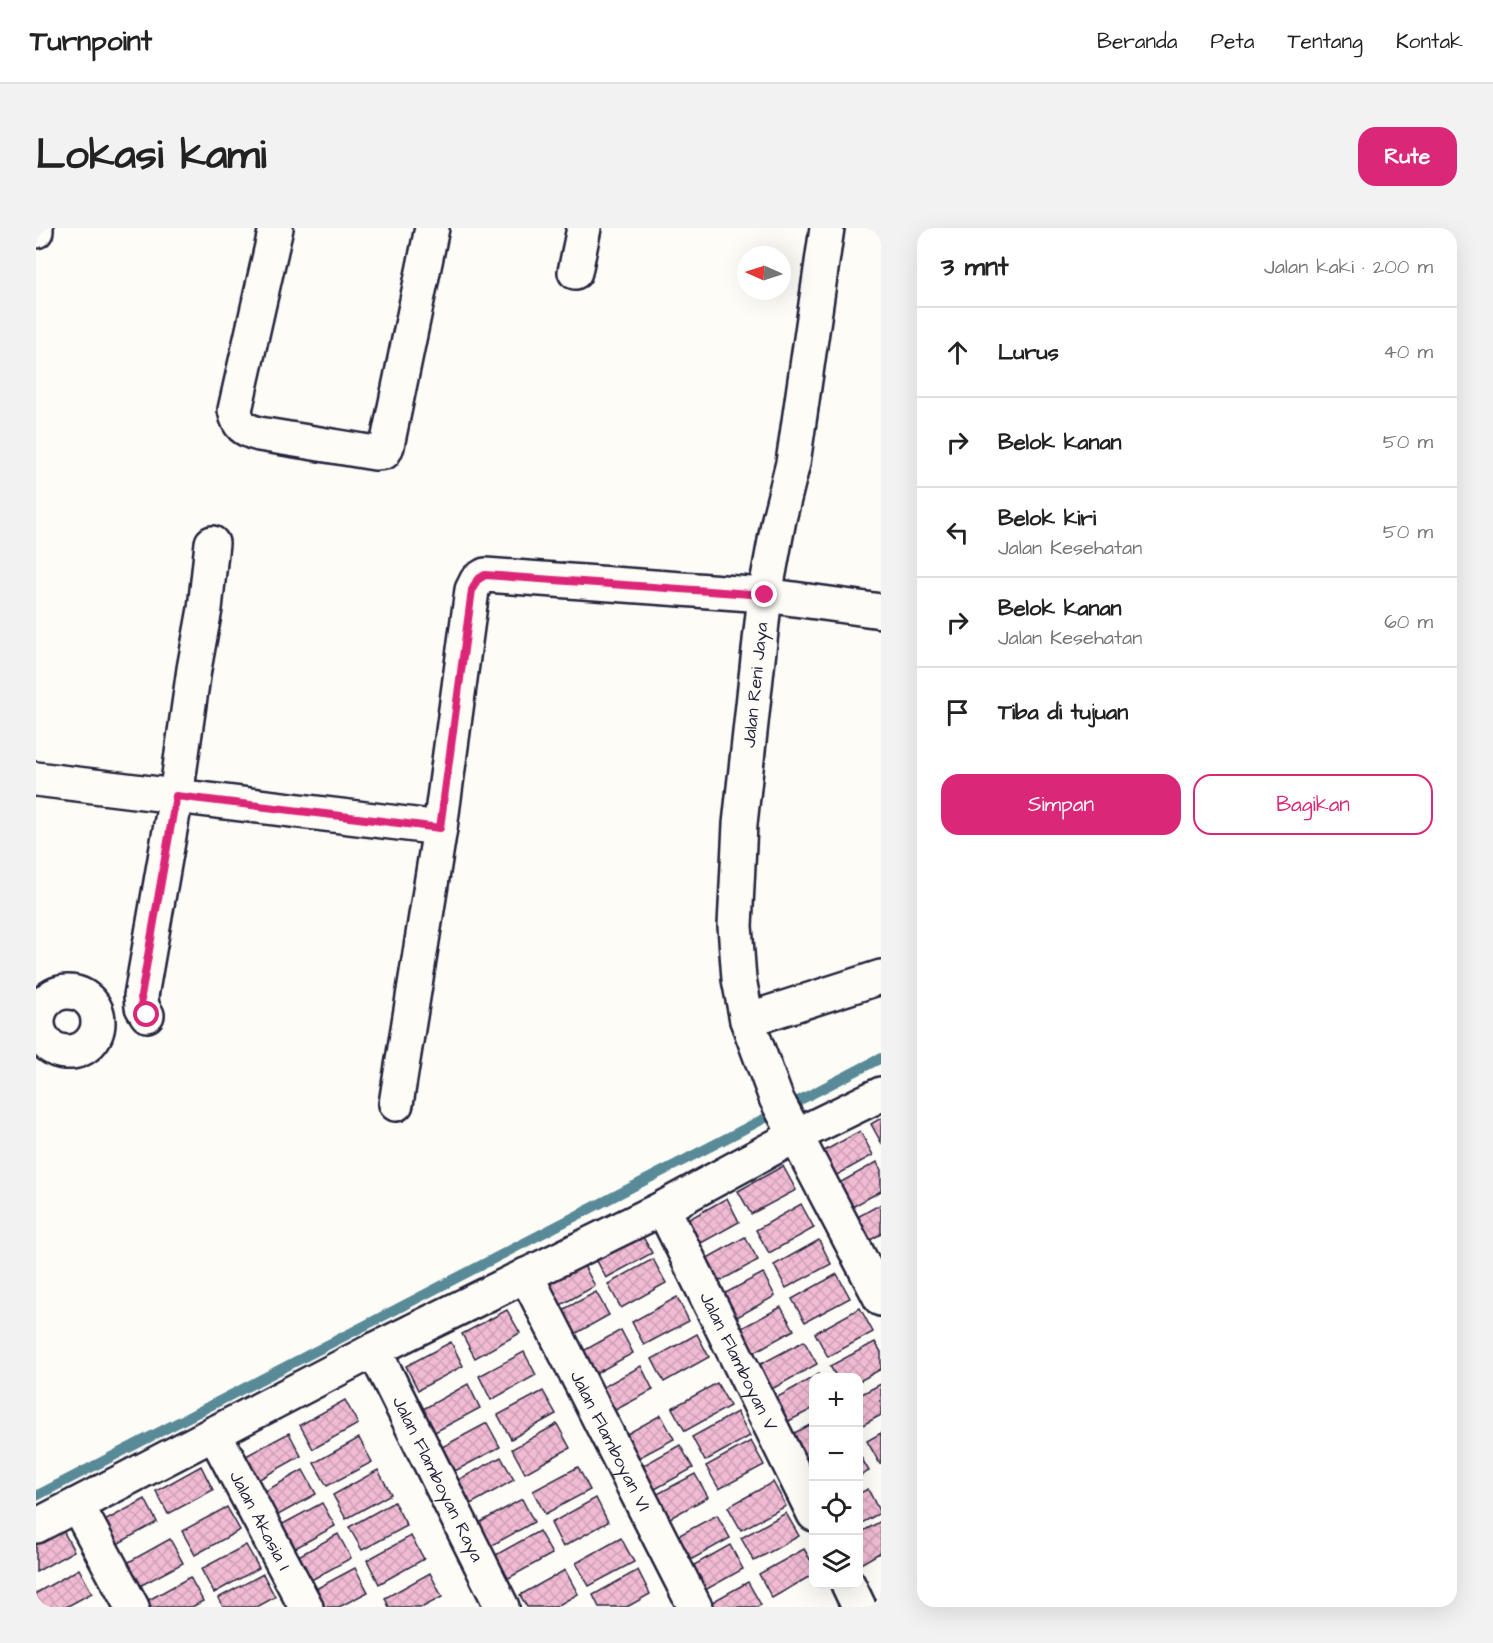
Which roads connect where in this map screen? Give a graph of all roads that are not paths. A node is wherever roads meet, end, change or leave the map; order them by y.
1 (276, 228) edge
2 (432, 228) edge
3 (584, 228) edge
4 (827, 228) edge
5 (575, 272) dead end
6 (212, 543) dead end
7 (765, 595) junction
8 (881, 612) edge
9 (36, 778) edge
10 (176, 796) junction
11 (440, 828) junction
12 (881, 977) edge
13 (147, 1015) dead end
14 (747, 1020) junction
15 (881, 1094) edge
16 (396, 1104) dead end
17 (795, 1136) junction
18 (663, 1208) junction
19 (526, 1275) junction
20 (881, 1299) edge
21 (374, 1350) junction
22 (214, 1433) junction
23 (77, 1504) junction
24 (809, 1506) edge
25 (36, 1526) edge
26 (851, 1589) edge
27 (881, 1598) edge
28 (132, 1607) edge
29 (306, 1607) edge
30 (502, 1607) edge
31 (696, 1607) edge
32 (861, 1607) edge

1 - 2 street
3 - 5 street
4 - 7 street, Jalan Reni Jaya
6 - 10 street
7 - 8 street
7 - 11 street
7 - 14 street, Jalan Reni Jaya
9 - 10 street
10 - 11 street
10 - 13 street
11 - 16 street
12 - 14 street
14 - 17 street, Jalan Reni Jaya
15 - 17 street
17 - 18 street
17 - 20 street, Jalan Reni Jaya
18 - 19 street
18 - 24 street, Jalan Flamboyan V
19 - 21 street
19 - 31 street, Jalan Flamboyan VI
21 - 22 street
21 - 30 street, Jalan Flamboyan Raya
22 - 23 street
22 - 29 street, Jalan Akasia I
23 - 25 street
23 - 28 street
26 - 32 street
27 - 32 street

